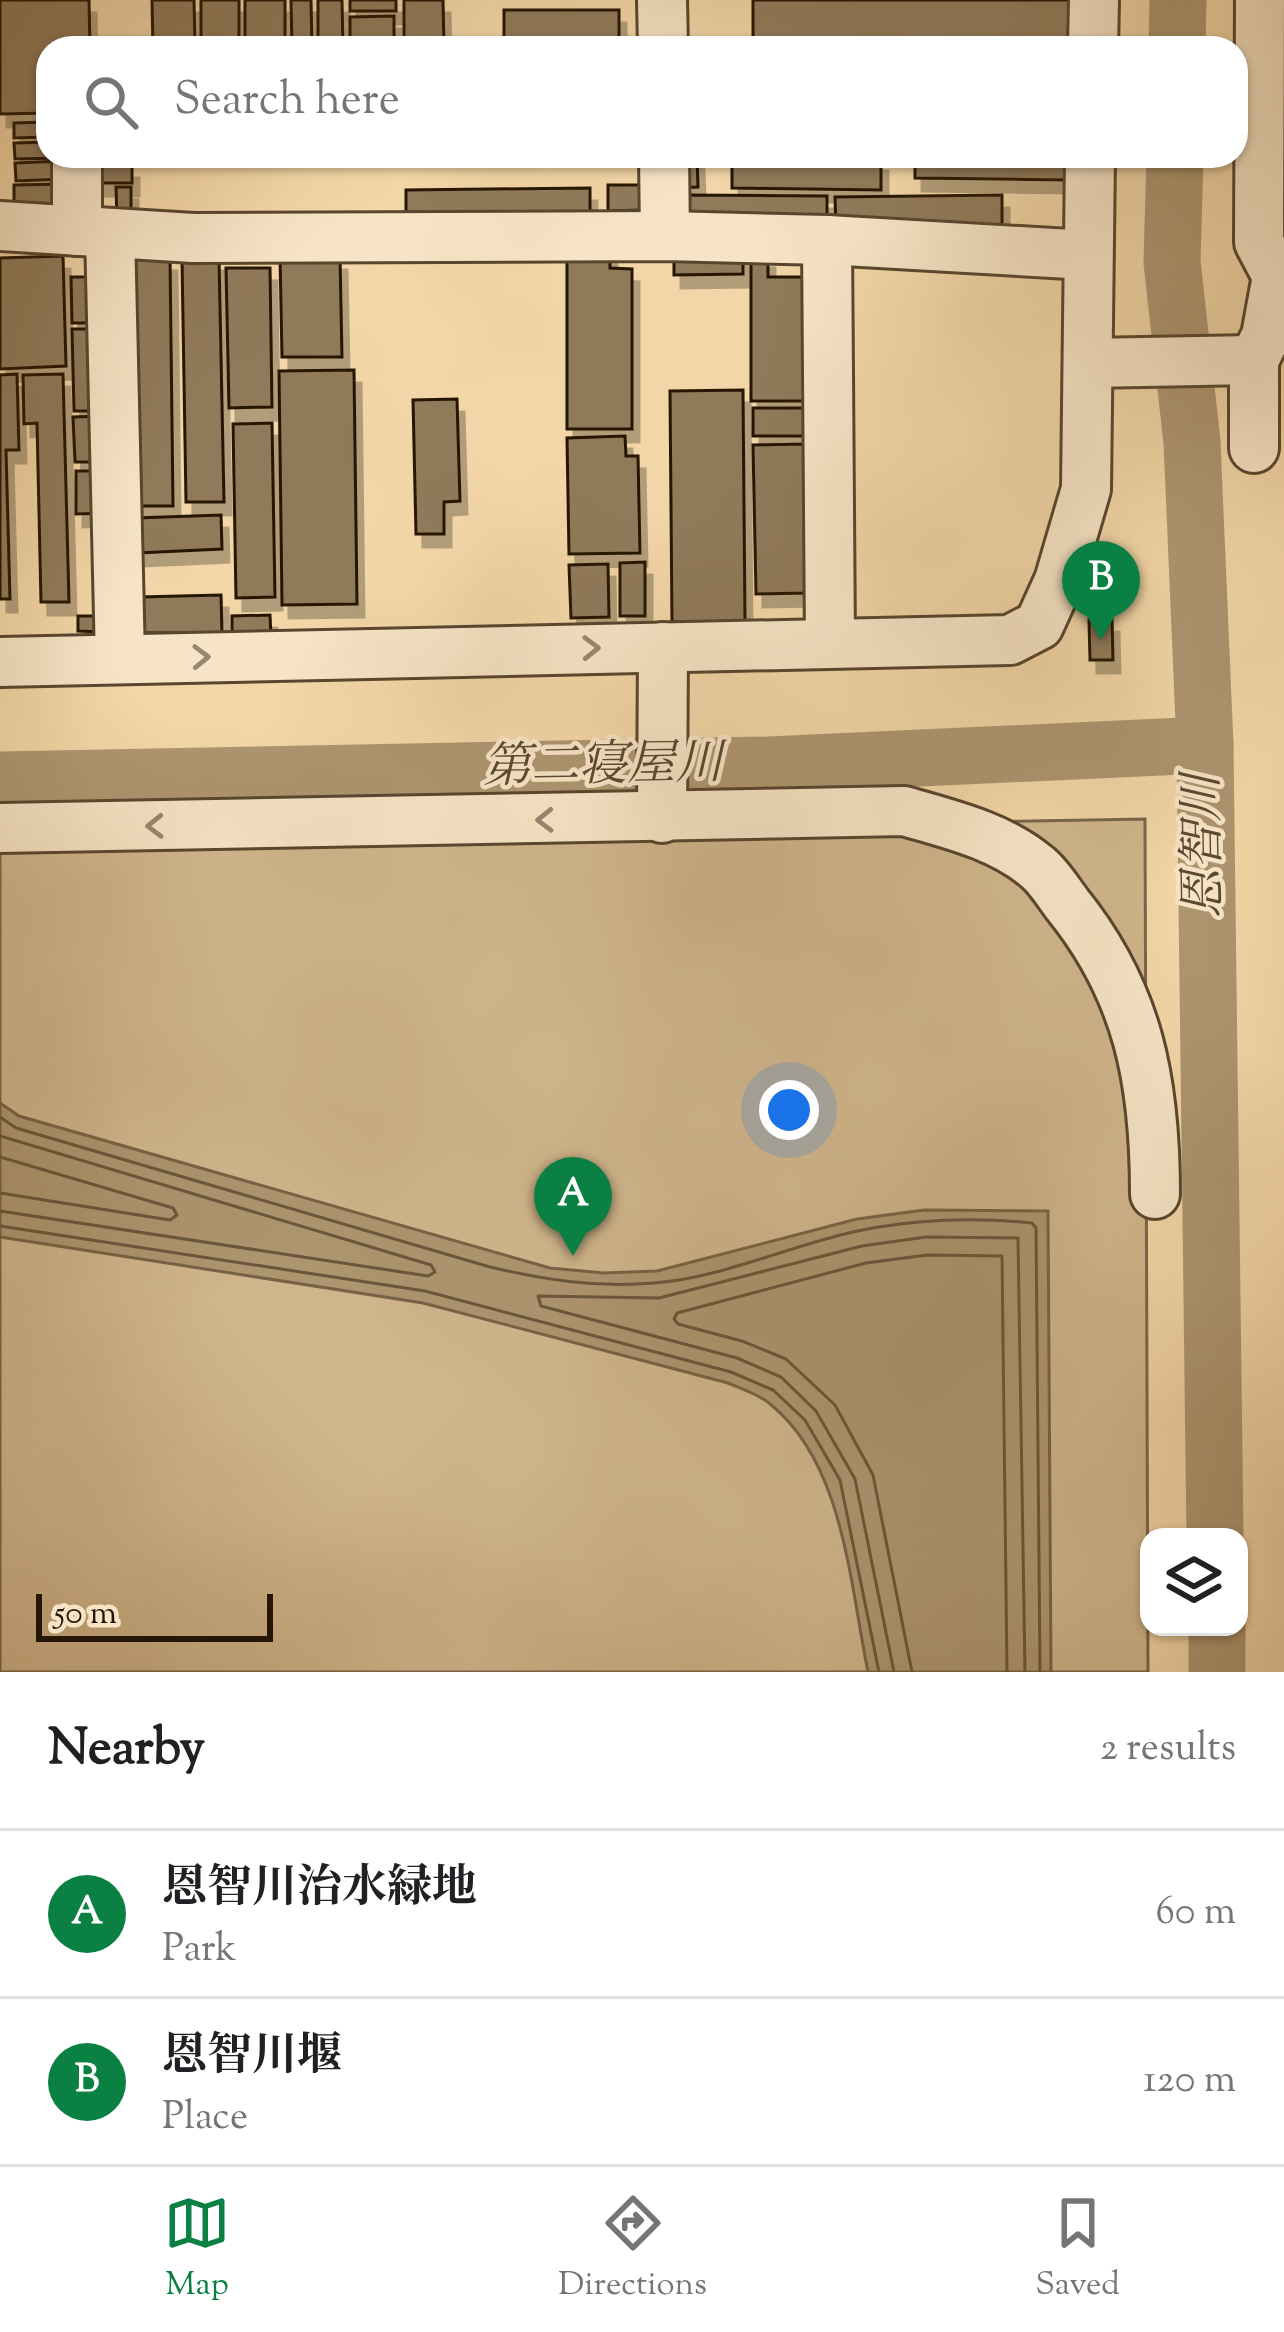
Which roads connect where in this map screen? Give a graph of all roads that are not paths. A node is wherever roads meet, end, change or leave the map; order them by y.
1 (662, 0) edge
2 (1094, 0) edge
3 (1260, 0) edge
4 (663, 36) edge
5 (1093, 36) edge
6 (80, 168) edge
7 (664, 168) edge
8 (1090, 168) edge
9 (0, 226) edge
10 (93, 232) junction
11 (665, 236) junction
12 (826, 240) junction
13 (1087, 255) junction
14 (1281, 273) edge
15 (1254, 360) junction
16 (1088, 363) junction
17 (1254, 448) dead end
18 (830, 644) junction
19 (663, 647) junction
20 (120, 659) junction
21 (0, 662) edge
22 (662, 818) junction
23 (0, 828) edge
24 (1155, 1194) dead end

1 - 4 street
2 - 5 street
3 - 14 street
6 - 10 street
7 - 11 street
8 - 13 street
9 - 10 street
10 - 11 street
10 - 20 street
11 - 12 street
12 - 13 street
12 - 18 street
13 - 16 street
14 - 15 street
15 - 16 street
15 - 17 street
16 - 18 street
18 - 19 street
20 -> 19 street
19 - 22 street
20 - 21 street
22 -> 23 street
22 - 24 street

